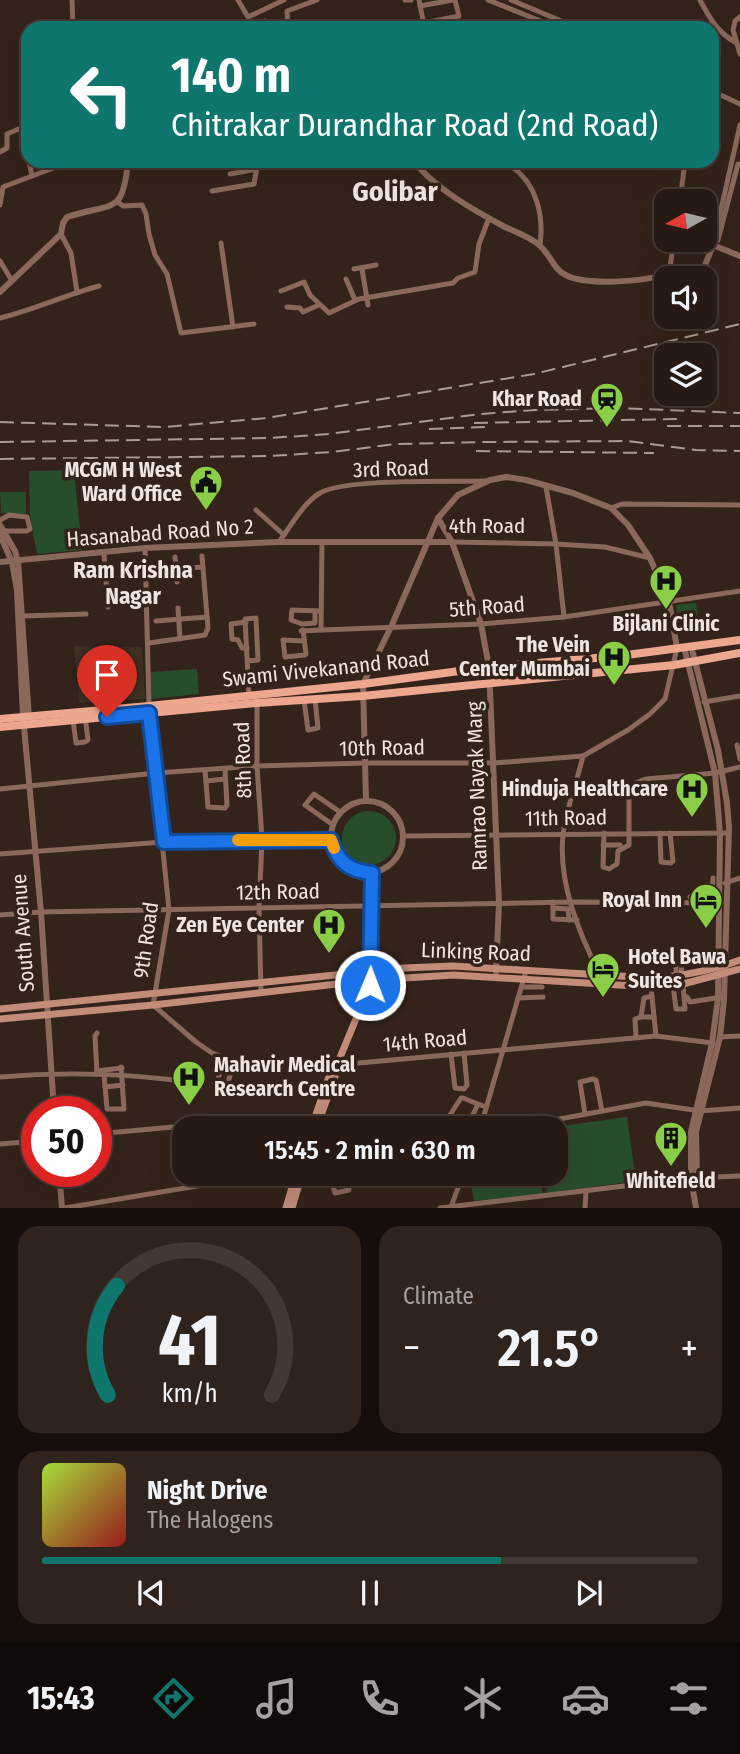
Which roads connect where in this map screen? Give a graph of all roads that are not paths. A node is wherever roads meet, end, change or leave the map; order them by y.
1 (72, 0) edge
2 (238, 0) edge
3 (284, 0) edge
4 (317, 0) edge
5 (454, 0) edge
6 (488, 0) edge
7 (511, 0) edge
8 (700, 0) edge
9 (420, 3) edge
10 (740, 17) edge
11 (73, 21) edge
12 (288, 21) edge
13 (424, 21) edge
14 (442, 21) edge
15 (540, 21) edge
16 (561, 21) edge
17 (713, 21) edge
18 (719, 30) edge
19 (735, 42) junction
20 (740, 54) edge
21 (719, 94) edge
22 (740, 104) edge
23 (740, 125) edge
24 (21, 128) edge
25 (739, 137) edge
26 (0, 152) edge
27 (736, 164) edge
28 (30, 168) edge
29 (44, 168) edge
30 (53, 168) edge
31 (127, 168) edge
32 (420, 168) edge
33 (513, 168) edge
34 (684, 168) edge
35 (257, 169) joint
36 (45, 171) junction
37 (230, 174) dead end
38 (32, 176) junction
39 (682, 189) edge
40 (212, 191) dead end
41 (118, 202) junction
42 (0, 205) edge
43 (489, 218) junction
44 (718, 231) edge
45 (61, 234) junction
46 (220, 243) dead end
47 (718, 244) edge
48 (540, 245) junction
49 (740, 256) edge
50 (0, 261) edge
51 (376, 265) dead end
52 (354, 269) dead end
53 (362, 269) junction
54 (654, 276) edge
55 (346, 279) dead end
56 (12, 281) junction
57 (99, 286) dead end
58 (281, 291) dead end
59 (0, 292) edge
60 (77, 292) junction
61 (355, 300) junction
62 (368, 301) junction
63 (319, 304) junction
64 (287, 307) dead end
65 (0, 318) edge
66 (254, 324) dead end
67 (233, 327) junction
68 (487, 481) junction
69 (547, 487) junction
70 (740, 505) edge
71 (611, 508) junction
72 (256, 510) dead end
73 (438, 519) junction
74 (1, 528) edge
75 (284, 535) junction
76 (279, 542) junction
77 (452, 542) junction
78 (267, 543) junction
79 (322, 543) junction
80 (427, 543) junction
81 (556, 544) junction
82 (145, 548) junction
83 (266, 551) dead end
84 (104, 554) junction
85 (202, 556) dead end
86 (175, 557) dead end
87 (650, 558) junction
88 (15, 561) junction
89 (0, 562) edge
90 (203, 567) junction
91 (175, 569) junction
92 (152, 571) dead end
93 (177, 582) dead end
94 (740, 591) edge
95 (669, 602) junction
96 (108, 607) dead end
97 (178, 608) dead end
98 (318, 611) junction
99 (86, 614) dead end
100 (23, 616) junction
101 (207, 617) junction
102 (564, 617) junction
103 (179, 619) junction
104 (156, 621) dead end
105 (246, 622) junction
106 (481, 624) junction
107 (391, 626) junction
108 (304, 629) junction
109 (321, 630) junction
110 (180, 639) junction
111 (257, 639) junction
112 (246, 640) junction
113 (740, 640) edge
114 (304, 641) junction
115 (149, 643) junction
116 (684, 647) junction
117 (247, 648) junction
118 (740, 653) edge
119 (689, 660) junction
120 (247, 662) junction
121 (674, 664) junction
122 (489, 667) junction
123 (490, 683) junction
124 (363, 684) junction
125 (257, 695) junction
126 (362, 696) junction
127 (740, 696) edge
128 (279, 697) junction
129 (315, 699) junction
130 (304, 700) junction
131 (706, 702) junction
132 (697, 703) junction
133 (149, 710) junction
134 (85, 715) junction
135 (0, 719) edge
136 (73, 720) junction
137 (26, 723) junction
138 (0, 727) edge
139 (737, 745) dead end
140 (739, 755) edge
141 (583, 757) junction
142 (366, 763) junction
143 (494, 763) junction
144 (257, 766) junction
145 (740, 767) edge
146 (225, 769) junction
147 (205, 770) junction
148 (718, 772) junction
149 (156, 773) junction
150 (225, 779) junction
151 (206, 781) junction
152 (29, 787) junction
153 (0, 789) edge
154 (366, 800) junction
155 (337, 810) junction
156 (326, 821) junction
157 (333, 825) junction
158 (615, 833) junction
159 (720, 833) junction
160 (729, 833) junction
161 (563, 834) junction
162 (496, 835) junction
163 (404, 836) junction
164 (661, 836) junction
165 (669, 836) junction
166 (262, 839) junction
167 (331, 840) junction
168 (164, 842) junction
169 (614, 846) junction
170 (35, 852) junction
171 (0, 854) edge
172 (372, 873) junction
173 (740, 878) edge
174 (715, 879) junction
175 (727, 883) junction
176 (690, 898) junction
177 (717, 898) junction
178 (571, 902) junction
179 (499, 903) junction
180 (553, 905) junction
181 (370, 906) junction
182 (259, 908) junction
183 (169, 910) junction
184 (41, 912) junction
185 (0, 915) edge
186 (569, 920) junction
187 (577, 920) junction
188 (677, 956) dead end
189 (740, 960) edge
190 (496, 969) junction
191 (740, 969) edge
192 (721, 971) junction
193 (600, 975) junction
194 (496, 978) junction
195 (371, 979) junction
196 (682, 980) junction
197 (528, 982) junction
198 (603, 984) junction
199 (673, 985) junction
200 (542, 987) dead end
201 (648, 987) junction
202 (260, 989) junction
203 (698, 992) dead end
204 (154, 995) junction
205 (543, 997) dead end
206 (649, 997) junction
207 (721, 997) junction
208 (518, 998) junction
209 (529, 998) junction
210 (700, 1000) junction
211 (45, 1005) junction
212 (153, 1005) junction
213 (0, 1009) edge
214 (46, 1015) junction
215 (640, 1017) junction
216 (654, 1017) junction
217 (0, 1019) edge
218 (97, 1033) dead end
219 (656, 1034) junction
220 (636, 1036) junction
221 (740, 1036) edge
222 (716, 1040) junction
223 (504, 1049) junction
224 (464, 1053) junction
225 (452, 1054) junction
226 (465, 1064) junction
227 (453, 1065) junction
228 (335, 1069) junction
229 (122, 1070) junction
230 (52, 1072) junction
231 (102, 1073) junction
232 (0, 1077) edge
233 (174, 1080) dead end
234 (123, 1085) junction
235 (108, 1086) junction
236 (53, 1096) edge
237 (478, 1104) junction
238 (486, 1107) junction
239 (601, 1108) junction
240 (740, 1108) edge
241 (584, 1111) junction
242 (698, 1111) junction
243 (317, 1116) edge
244 (450, 1116) edge
245 (472, 1116) edge
246 (484, 1116) edge
247 (562, 1116) edge
248 (172, 1129) edge
249 (112, 1133) edge
250 (21, 1142) edge
251 (0, 1143) edge
252 (740, 1176) edge
253 (694, 1181) junction
254 (196, 1186) edge
255 (292, 1186) edge
256 (298, 1186) edge
257 (333, 1186) edge
258 (348, 1186) edge
259 (459, 1186) edge
260 (61, 1187) edge
261 (586, 1191) junction
262 (451, 1207) edge
263 (63, 1208) edge
264 (286, 1208) edge
265 (292, 1208) edge
266 (440, 1208) edge
267 (585, 1208) edge
268 (696, 1208) edge

1 - 11 street
2 - 3 street
4 - 12 street
5 - 9 street
5 - 14 street
6 - 15 street
7 - 16 street
8 - 17 street
9 - 13 street
10 - 19 street
18 - 19 street
19 - 20 street
21 - 22 street
23 - 25 street
24 - 26 street
25 - 27 street
27 - 44 street
28 - 38 street
29 - 36 street
30 - 36 street
31 - 41 street
32 - 43 street
33 - 48 street
34 - 39 street
35 - 37 street
35 - 40 street
36 - 38 street
38 - 42 street
41 - 45 street
41 - 67 street
43 - 48 street
43 - 62 street
45 - 56 street
45 - 60 street
46 - 67 street
47 - 49 street
48 - 54 street
50 - 56 street
51 - 53 street
52 - 53 street
53 - 62 street
55 - 61 street
56 - 59 street
57 - 60 street
58 - 63 street
60 - 65 street
61 - 62 street
61 - 63 street
63 - 64 street
66 - 67 street
68 - 69 street
68 - 73 street
68 - 75 street, 3rd Road
69 - 71 street
69 - 81 street
70 - 71 street
71 - 87 street
72 - 75 street
73 - 77 street, Ramrao Nayak Marg
73 - 80 street
74 - 74 street
74 - 88 street
75 - 76 street, 3rd Road
76 - 78 street, Hasanabad Road No 2
76 - 79 street, Hasanabad Road No 2
77 - 80 street, 4th Road
77 - 81 street, 4th Road
77 - 106 street, Ramrao Nayak Marg
78 - 82 street, Hasanabad Road No 2
78 - 83 street
79 - 80 street, 4th Road
79 - 98 street
80 - 107 street
81 - 87 street, 4th Road
81 - 102 street
82 - 84 street, Hasanabad Road No 2
82 - 115 street, 9th Road
84 - 88 street, Hasanabad Road No 2
84 - 96 street
85 - 90 street
86 - 91 street
87 - 95 street
88 - 89 street, Hasanabad Road No 2
88 - 100 street
88 - 137 street
90 - 91 street
90 - 101 street
91 - 92 street
91 - 93 street
94 - 95 street, 5th Road
95 - 102 street, 5th Road
95 - 116 street
97 - 103 street
98 - 108 street
98 - 108 street
98 - 109 street
99 - 100 street
100 - 137 street
101 - 103 street
101 - 110 street
102 - 106 street, 5th Road
103 - 104 street
103 - 110 street
105 - 111 street
105 - 112 street, 8th Road
105 - 117 street
106 - 107 street, 5th Road
106 - 122 street, Ramrao Nayak Marg
107 - 109 street, 5th Road
107 - 124 street
108 - 109 street, 5th Road
108 - 114 street
110 - 115 street
111 - 112 street
111 - 120 street
112 - 117 street, 8th Road
113 - 116 main road, Swami Vivekanand Road
114 - 114 street
115 - 133 street, 9th Road
116 - 119 street
116 - 121 street, 10th Road
116 - 122 main road, Swami Vivekanand Road
117 - 120 street, 8th Road
118 - 119 main road, Swami Vivekanand Road
119 - 121 main road, Swami Vivekanand Road
119 - 131 street
119 - 132 street
120 - 125 street, 8th Road
121 - 123 main road, Swami Vivekanand Road
121 - 141 street, 10th Road
122 - 123 street, Ramrao Nayak Marg
122 - 124 main road, Swami Vivekanand Road
123 - 126 main road, Swami Vivekanand Road
123 - 143 street, Ramrao Nayak Marg
124 - 126 street
124 - 128 main road, Swami Vivekanand Road
125 - 128 main road, Swami Vivekanand Road
125 - 133 main road, Swami Vivekanand Road
125 - 144 street, 8th Road
126 - 129 main road, Swami Vivekanand Road
126 - 142 street
127 - 131 street
128 - 130 main road, Swami Vivekanand Road
129 - 130 main road, Swami Vivekanand Road
129 - 130 street
131 - 132 street
131 - 148 street
132 - 148 street
133 - 134 main road, Swami Vivekanand Road
133 - 149 street, 9th Road
134 - 136 main road, Swami Vivekanand Road
134 - 136 street
134 - 137 main road, Swami Vivekanand Road
135 - 137 main road, Swami Vivekanand Road
136 - 137 main road, Swami Vivekanand Road
137 - 138 main road, Swami Vivekanand Road
137 - 152 street, South Avenue
139 - 140 street
141 - 143 street, 10th Road
141 - 161 street
142 - 143 street, 10th Road
142 - 144 street, 10th Road
142 - 154 street
143 - 162 street, Ramrao Nayak Marg
144 - 146 street, 10th Road
144 - 166 street, 8th Road
145 - 148 street
146 - 147 street, 10th Road
146 - 150 street
147 - 149 street, 10th Road
147 - 151 street
148 - 158 street
148 - 159 street
148 - 160 street
149 - 152 street, 10th Road
149 - 168 street, 9th Road
150 - 151 street
150 - 151 street
152 - 153 street, 10th Road
152 - 170 street, South Avenue
154 - 155 street
154 - 163 street
155 - 156 street
155 - 156 street
155 - 157 street
156 - 157 street
157 - 167 street
158 - 161 street, 11th Road
158 - 164 street, 11th Road
158 - 169 street
158 - 169 street
158 - 169 street
159 - 160 street, 11th Road
159 - 165 street, 11th Road
159 - 174 street
160 - 175 street
161 - 162 street, 11th Road
161 - 178 street
162 - 163 street, 11th Road
162 - 179 street, Ramrao Nayak Marg
163 - 172 street
164 - 165 street, 11th Road
164 - 165 street
166 - 167 street
166 - 168 street
166 - 182 street, 8th Road
167 - 172 street
168 - 170 street
168 - 183 street, 9th Road
170 - 171 street
170 - 184 street, South Avenue
172 - 181 street
173 - 175 street
174 - 175 street
174 - 177 street
175 - 177 street
176 - 177 street, 12th Road
176 - 177 street
176 - 178 street, 12th Road
177 - 192 street
178 - 180 street, 12th Road
178 - 187 street
179 - 180 street, 12th Road
179 - 181 street, 12th Road
179 - 190 street, Ramrao Nayak Marg
180 - 186 street
180 - 186 street
181 - 182 street, 12th Road
181 - 195 street
182 - 183 street, 12th Road
182 - 202 street, 8th Road
183 - 184 street, 12th Road
183 - 204 street, 9th Road
184 - 185 street, 12th Road
184 - 211 street, South Avenue
186 - 187 street
187 - 193 street
188 - 196 street
189 - 192 main road, Linking Road
190 - 194 street, Ramrao Nayak Marg
190 - 195 main road, Linking Road
190 - 197 main road, Linking Road
191 - 192 main road, Linking Road
192 - 196 main road, Linking Road
192 - 207 street
193 - 196 main road, Linking Road
193 - 197 main road, Linking Road
193 - 198 street
194 - 195 main road, Linking Road
194 - 197 main road, Linking Road
195 - 202 main road, Linking Road
195 - 228 main road
196 - 199 main road, Linking Road
196 - 199 street
196 - 210 street
197 - 198 main road, Linking Road
197 - 200 street
197 - 208 street
197 - 209 street
198 - 201 main road, Linking Road
199 - 201 main road, Linking Road
201 - 206 street
202 - 204 main road, Linking Road
202 - 212 main road, Linking Road
203 - 210 street
204 - 211 main road, Linking Road
204 - 212 street, 9th Road
205 - 209 street
206 - 215 street
206 - 216 street
207 - 210 street
207 - 222 street
208 - 209 street
208 - 223 street
211 - 213 main road, Linking Road
211 - 214 street, South Avenue
212 - 214 main road, Linking Road
212 - 228 street, 14th Road
214 - 217 main road, Linking Road
214 - 230 street, South Avenue
215 - 216 street
215 - 220 street
216 - 219 street
218 - 231 street
219 - 220 street, 14th Road
219 - 222 street, 14th Road
220 - 223 street, 14th Road
221 - 222 street, 14th Road
222 - 242 street
223 - 224 street, 14th Road
223 - 238 street
224 - 225 street, 14th Road
224 - 226 street
225 - 227 street
225 - 228 street, 14th Road
226 - 227 street
226 - 227 street
228 - 243 main road
229 - 231 street
229 - 231 street
229 - 233 street
229 - 234 street
230 - 231 street
230 - 232 street
230 - 236 street, South Avenue
231 - 235 street
234 - 235 street
234 - 235 street
237 - 238 street
237 - 244 street
237 - 245 street
238 - 246 street
239 - 241 street
239 - 241 street
239 - 242 street
240 - 242 street
241 - 247 street
242 - 253 street
248 - 249 street
250 - 251 street
252 - 253 street
253 - 261 street
253 - 268 street
254 - 263 street
255 - 264 main road
256 - 265 main road
257 - 258 street
259 - 262 street
260 - 263 street
261 - 262 street
261 - 267 street
262 - 266 street

